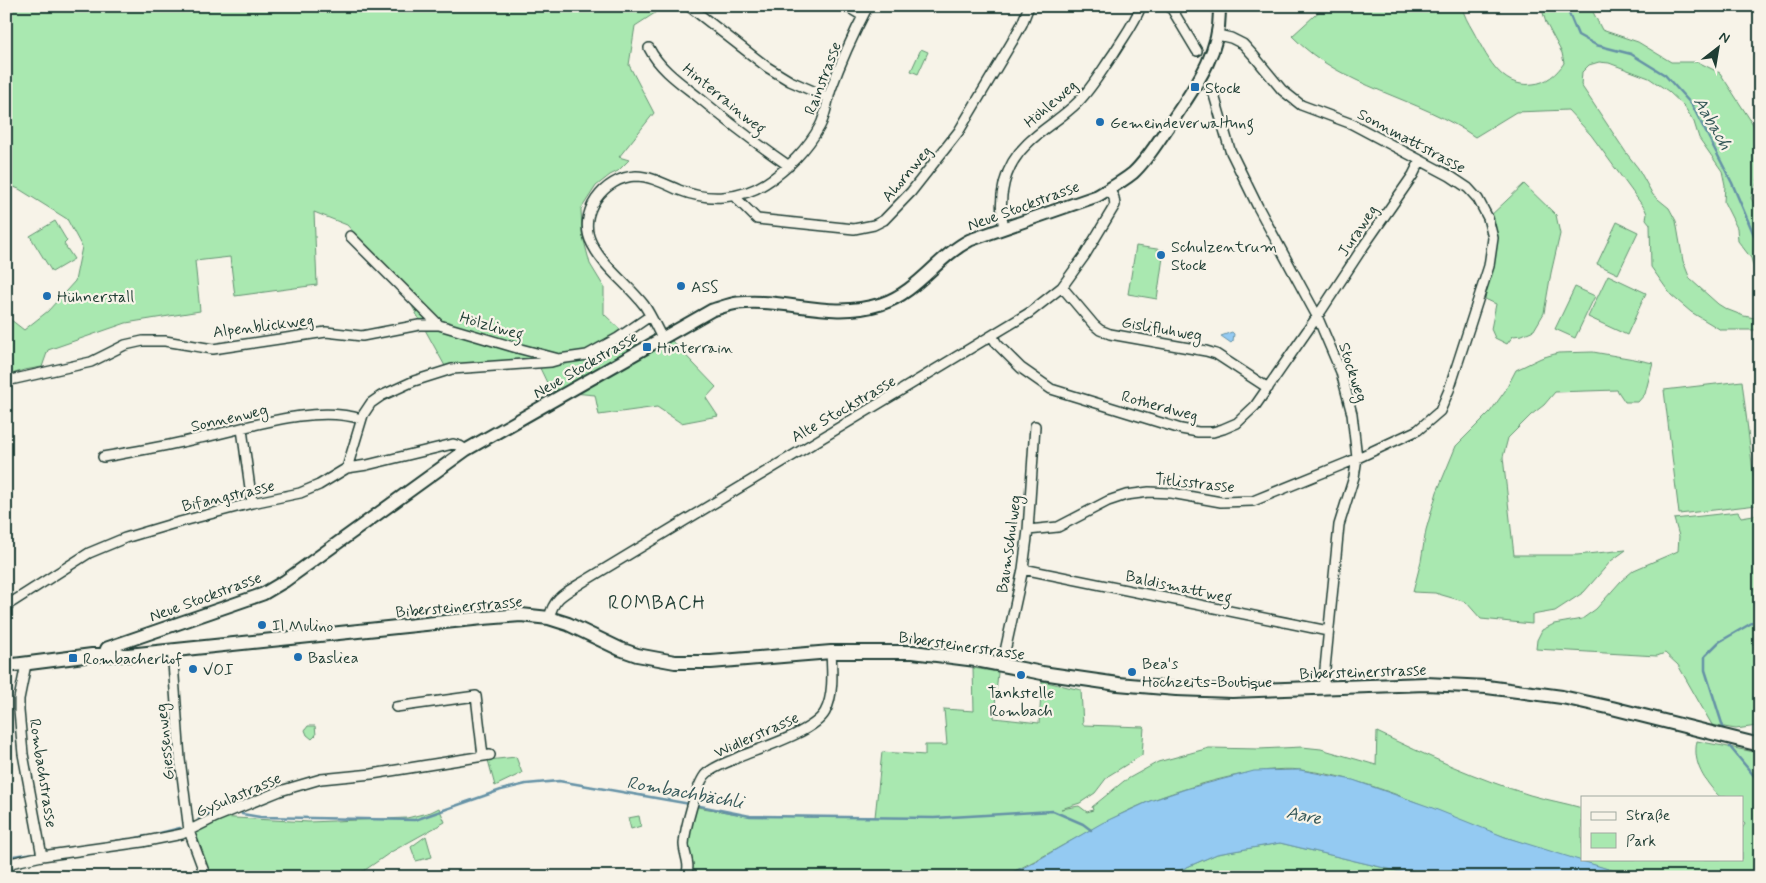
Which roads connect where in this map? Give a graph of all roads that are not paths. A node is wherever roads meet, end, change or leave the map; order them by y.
1 (846, 6) edge
2 (868, 6) edge
3 (1029, 6) edge
4 (1141, 6) edge
5 (1170, 6) edge
6 (1219, 6) edge
7 (690, 7) edge
8 (863, 16) junction
9 (1218, 35) junction
10 (649, 48) dead end
11 (1197, 51) dead end
12 (1210, 90) dead end
13 (829, 98) junction
14 (1420, 161) junction
15 (789, 166) junction
16 (1109, 189) junction
17 (735, 196) junction
18 (1004, 228) junction
19 (350, 236) dead end
20 (1062, 287) junction
21 (650, 316) junction
22 (1317, 316) junction
23 (439, 325) junction
24 (992, 336) junction
25 (662, 338) junction
26 (559, 359) junction
27 (6, 381) edge
28 (1268, 388) junction
29 (361, 419) junction
30 (1035, 426) dead end
31 (242, 429) junction
32 (466, 450) junction
33 (103, 457) dead end
34 (1357, 458) junction
35 (346, 468) junction
36 (252, 503) junction
37 (1028, 530) junction
38 (1023, 569) junction
39 (6, 606) edge
40 (549, 618) junction
41 (1328, 632) junction
42 (172, 650) junction
43 (830, 652) junction
44 (104, 655) junction
45 (26, 664) junction
46 (6, 666) edge
47 (1002, 666) junction
48 (1323, 689) junction
49 (396, 706) dead end
50 (1760, 745) edge
51 (189, 831) junction
52 (42, 856) junction
53 (6, 864) edge
54 (206, 877) edge
55 (685, 877) edge

1 - 8 street
2 - 8 street, Rainstrasse
3 - 17 street, Ahornweg
4 - 18 street, Höhleweg
5 - 11 street
6 - 9 street, Neue Stockstrasse
7 - 13 street
8 - 13 street, Rainstrasse
9 - 14 street, Sonnmattstrasse
9 - 16 street, Neue Stockstrasse
10 - 15 street, Hinterrainweg
12 - 22 street, Stockweg
13 - 15 street, Rainstrasse
14 - 22 street, Juraweg
14 - 34 street, Sonnmattstrasse
15 - 17 street, Rainstrasse
16 - 18 street, Neue Stockstrasse
16 - 20 street, Alte Stockstrasse
17 - 21 street, Rainstrasse
18 - 25 street, Neue Stockstrasse
19 - 23 street, Hölzliweg
20 - 24 street, Alte Stockstrasse
20 - 28 street, Gislifluhweg
21 - 25 street, Rainstrasse
21 - 26 street, Hölzliweg
22 - 28 street, Rotherdweg
22 - 34 street, Stockweg
23 - 26 street, Hölzliweg
23 - 27 street, Alpenblickweg
24 - 28 street, Rotherdweg
24 - 40 street, Alte Stockstrasse
25 - 32 street, Neue Stockstrasse
26 - 29 street
29 - 31 street, Sonnenweg
29 - 35 street
30 - 37 street, Baumschulweg
31 - 33 street, Sonnenweg
31 - 36 street
32 - 35 street, Bifangstrasse
32 - 44 street, Neue Stockstrasse
34 - 37 street, Titlisstrasse
34 - 41 street, Stockweg
35 - 36 street, Bifangstrasse
36 - 39 street, Bifangstrasse
37 - 38 street, Baumschulweg
38 - 41 street, Baldismattweg
38 - 47 street, Baumschulweg
40 - 42 main road, Bibersteinerstrasse
40 - 43 main road, Bibersteinerstrasse
41 - 48 street, Stockweg
42 - 44 main road, Bibersteinerstrasse
42 - 51 street, Giessenweg
43 - 47 main road, Bibersteinerstrasse
43 - 55 street, Widlerstrasse
44 - 45 main road, Bibersteinerstrasse
45 - 46 main road, Bibersteinerstrasse
45 - 52 street, Rombachstrasse
47 - 48 main road, Bibersteinerstrasse
48 - 50 main road, Bibersteinerstrasse
49 - 51 street, Gysulastrasse
51 - 52 street, Gysulastrasse
51 - 54 street, Giessenweg
52 - 53 street, Gysulastrasse

